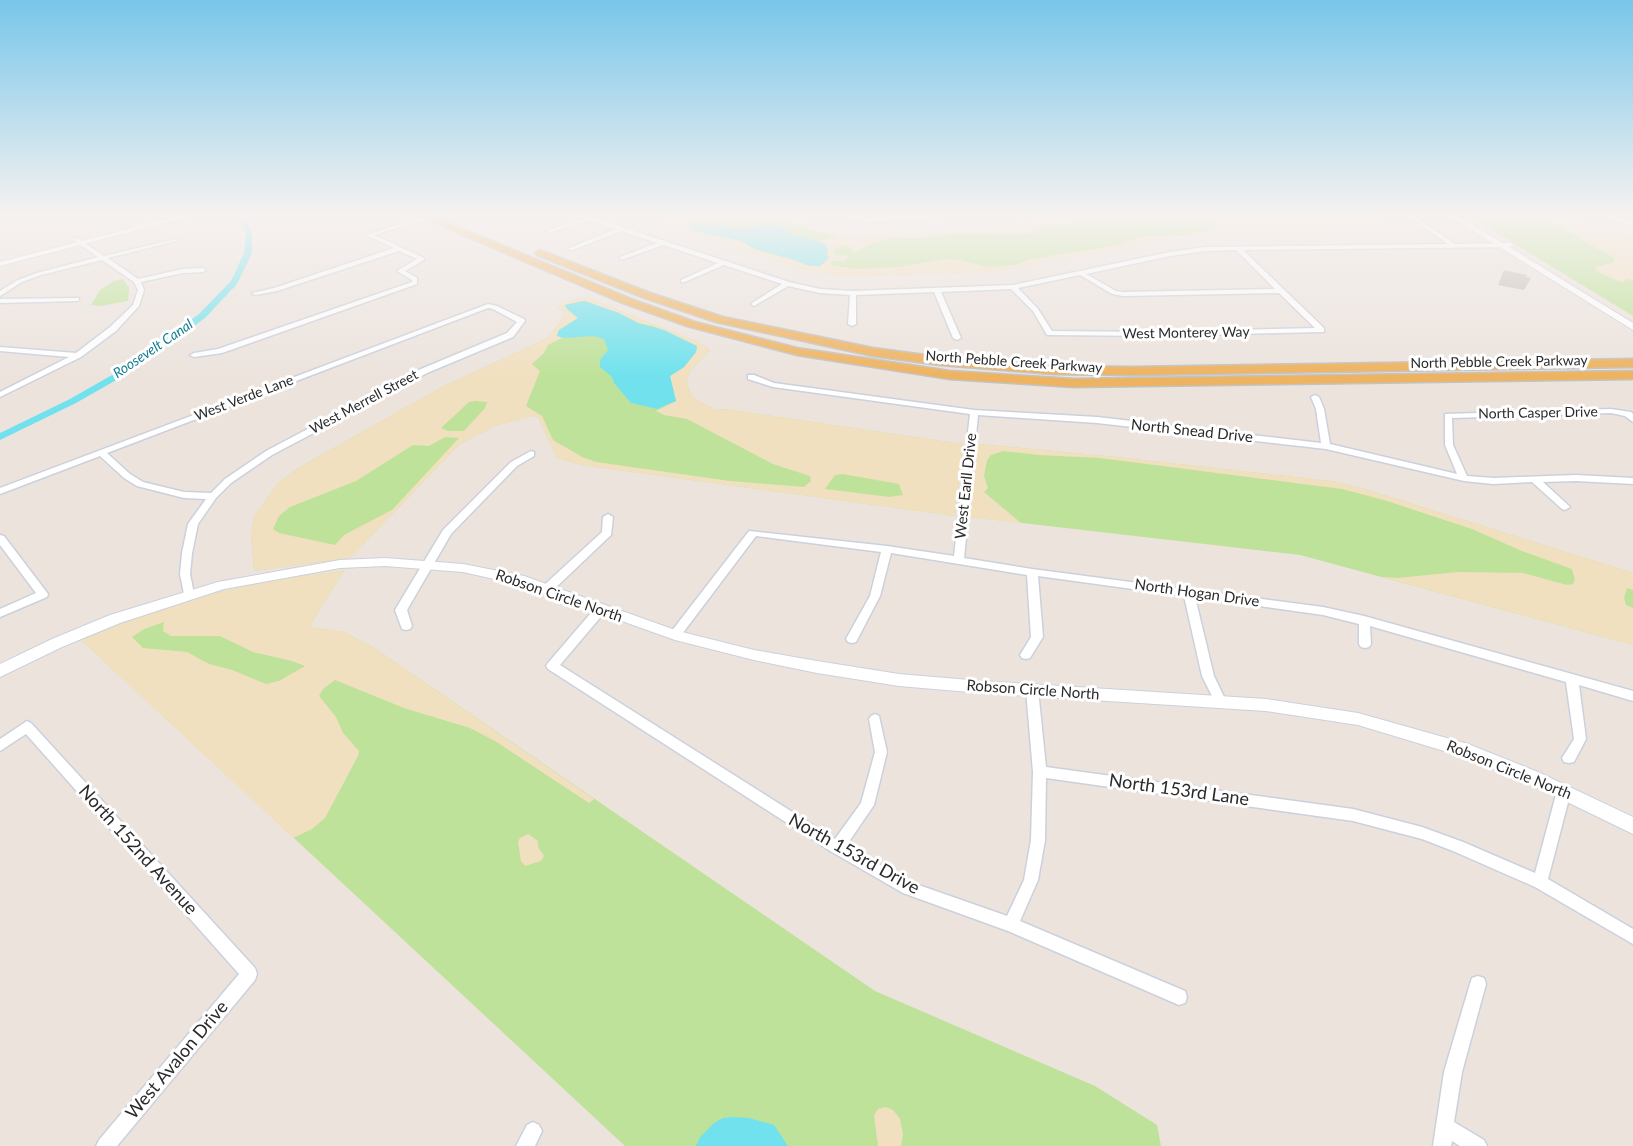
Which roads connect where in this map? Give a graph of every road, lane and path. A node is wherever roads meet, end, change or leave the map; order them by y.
1 (59, 268) edge
2 (119, 268) edge
3 (342, 268) edge
4 (405, 268) edge
5 (550, 268) edge
6 (581, 268) edge
7 (712, 268) edge
8 (737, 268) edge
9 (1107, 268) edge
10 (1258, 268) edge
11 (1537, 268) edge
12 (1551, 268) edge
13 (203, 270) dead end
14 (1082, 274) junction
15 (137, 281) junction
16 (683, 281) dead end
17 (787, 284) junction
18 (1013, 287) junction
19 (937, 291) junction
20 (1281, 291) junction
21 (255, 293) dead end
22 (853, 293) junction
23 (0, 294) edge
24 (1594, 294) junction
25 (1580, 295) junction
26 (77, 299) dead end
27 (0, 301) edge
28 (754, 304) dead end
29 (1633, 318) edge
30 (521, 321) joint
31 (852, 324) dead end
32 (1633, 327) edge
33 (957, 338) dead end
34 (0, 348) edge
35 (78, 355) junction
36 (194, 355) dead end
37 (1633, 363) edge
38 (1430, 366) junction
39 (1633, 375) edge
40 (751, 377) dead end
41 (1352, 380) junction
42 (0, 395) edge
43 (1315, 397) dead end
44 (974, 412) junction
45 (1631, 417) edge
46 (1326, 446) junction
47 (102, 452) junction
48 (531, 454) dead end
49 (1464, 478) junction
50 (1534, 479) junction
51 (1633, 481) edge
52 (0, 491) edge
53 (213, 496) junction
54 (1565, 507) dead end
55 (608, 517) dead end
56 (0, 538) edge
57 (887, 549) junction
58 (958, 560) junction
59 (428, 564) junction
60 (1032, 572) junction
61 (546, 590) junction
62 (1188, 591) junction
63 (189, 594) junction
64 (600, 610) junction
65 (0, 613) edge
66 (1364, 620) junction
67 (406, 626) dead end
68 (675, 635) junction
69 (852, 639) dead end
70 (1365, 644) dead end
71 (1026, 656) dead end
72 (0, 671) edge
73 (1572, 678) junction
74 (1032, 690) junction
75 (1633, 696) edge
76 (1220, 701) junction
77 (874, 719) dead end
78 (0, 746) edge
79 (1569, 758) dead end
80 (1040, 772) junction
81 (1564, 791) junction
82 (1633, 826) edge
83 (837, 848) junction
84 (1540, 882) junction
85 (1011, 926) junction
86 (1633, 937) edge
87 (249, 974) joint
88 (1478, 984) dead end
89 (1179, 997) dead end
90 (1445, 1127) junction
91 (105, 1146) edge
92 (1442, 1146) edge
93 (1478, 1146) edge

1 - 23 street
2 - 15 street
3 - 21 street
4 - 36 street
5 - 41 main road, North Pebble Creek Parkway
6 - 38 main road, North Pebble Creek Parkway
7 - 16 street
8 - 17 street
9 - 14 street
10 - 20 street
11 - 25 street
12 - 24 street
13 - 15 street
14 - 18 street
14 - 20 street
15 - 35 street
17 - 22 street
17 - 28 street
18 - 19 street
18 - 20 street, West Monterey Way
19 - 22 street
19 - 33 street
22 - 31 street
24 - 25 street
24 - 29 street
25 - 32 street
26 - 27 street
30 - 47 street, West Verde Lane
30 - 53 street, West Merrell Street
34 - 35 street
35 - 42 street
37 - 38 main road, North Pebble Creek Parkway
38 - 41 main road
39 - 41 main road, North Pebble Creek Parkway
40 - 44 street, North Snead Drive
43 - 46 street
44 - 46 street, North Snead Drive
44 - 58 street, West Earll Drive
45 - 49 street, North Casper Drive
46 - 49 street, North Snead Drive
47 - 52 street, West Verde Lane
47 - 53 street
48 - 59 street
49 - 50 street, North Snead Drive
50 - 51 street, North Snead Drive
50 - 54 street
53 - 63 street, West Merrell Street
55 - 61 street
56 - 65 street
57 - 58 street, North Hogan Drive
57 - 68 street, North Hogan Drive
57 - 69 street
58 - 60 street, North Hogan Drive
59 - 61 street, Robson Circle North
59 - 63 street, Robson Circle North
59 - 67 street
60 - 62 street, North Hogan Drive
60 - 71 street
61 - 64 street, Robson Circle North
62 - 66 street, North Hogan Drive
62 - 76 street
63 - 72 street, Robson Circle North
64 - 68 street, Robson Circle North
64 - 83 street, North 153rd Drive
66 - 70 street
66 - 73 street, North Hogan Drive
68 - 74 street, Robson Circle North
73 - 75 street, North Hogan Drive
73 - 79 street
74 - 76 street, Robson Circle North
74 - 80 street
76 - 81 street, Robson Circle North
77 - 83 street
78 - 87 street, North 152nd Avenue
80 - 84 street, North 153rd Lane
80 - 85 street
81 - 82 street, Robson Circle North
81 - 84 street
83 - 85 street, North 153rd Drive
84 - 86 street, North 153rd Lane
85 - 89 street, North 153rd Drive
87 - 91 street, West Avalon Drive
88 - 90 street
90 - 92 street
90 - 93 street

